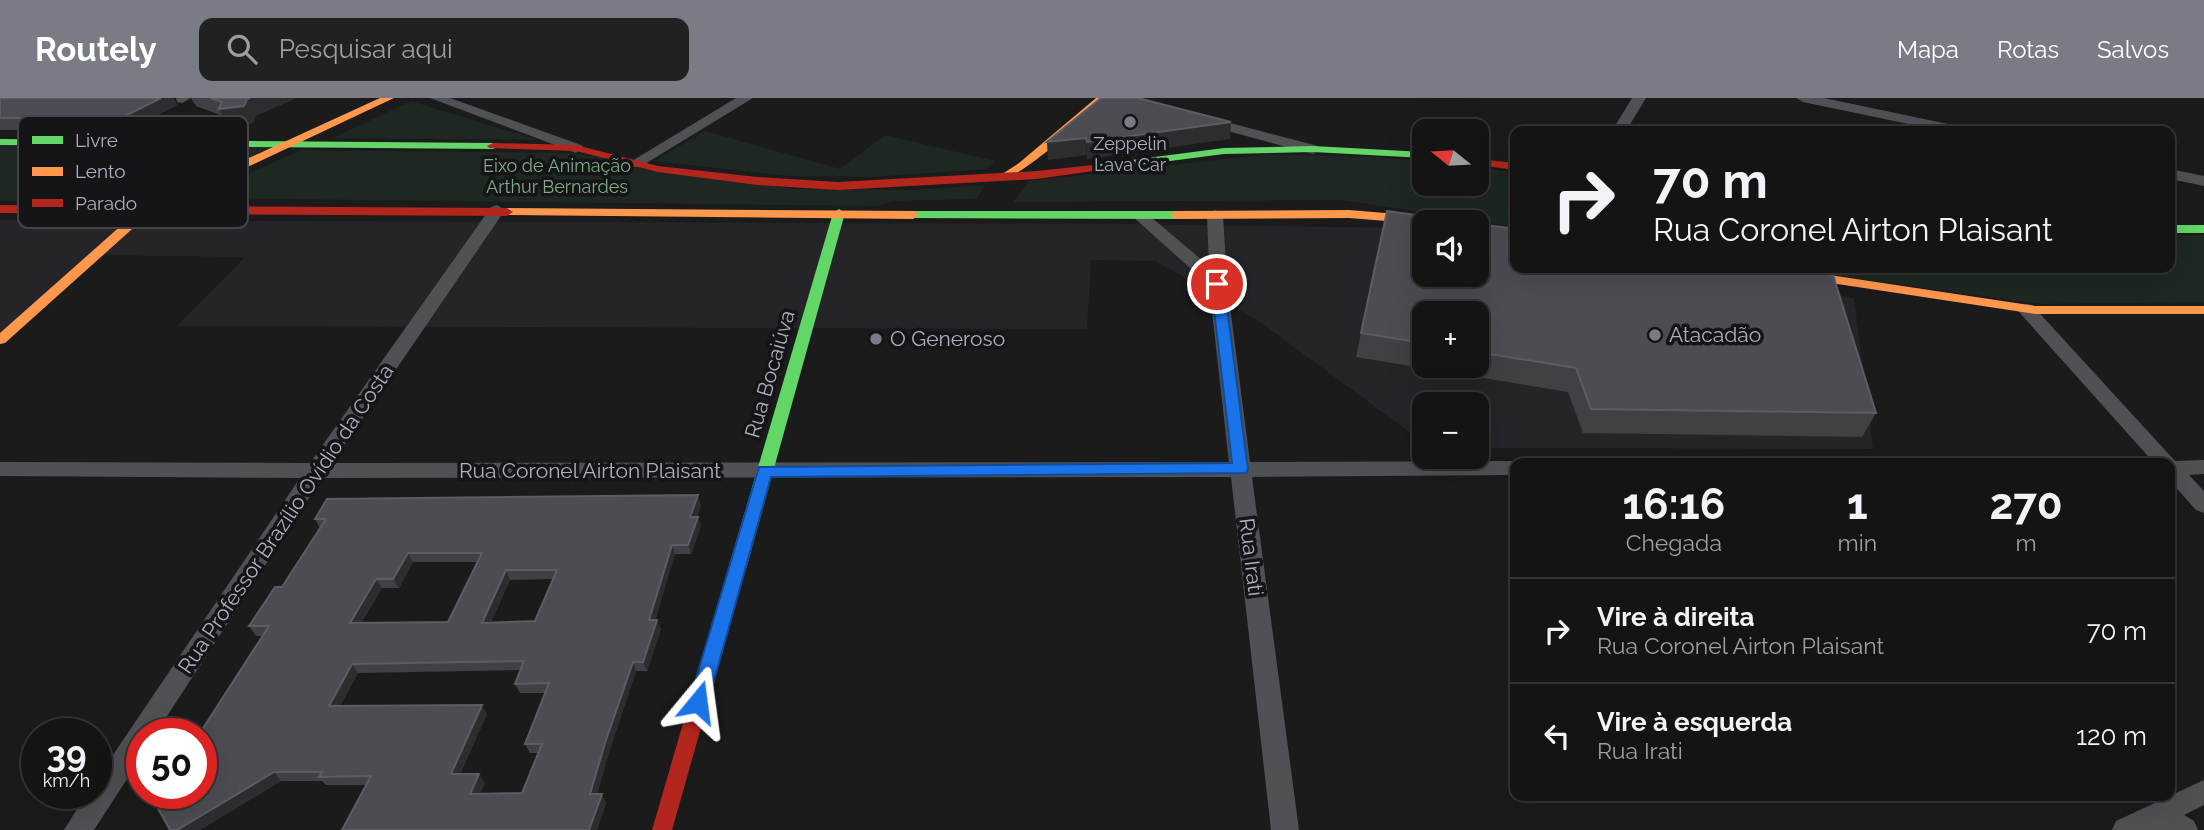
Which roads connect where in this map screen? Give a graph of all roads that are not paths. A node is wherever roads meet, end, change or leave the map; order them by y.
1 (389, 98) edge
2 (437, 98) edge
3 (746, 98) edge
4 (1102, 98) edge
5 (1639, 98) edge
6 (1802, 98) edge
7 (1184, 115) edge
8 (1622, 126) edge
9 (1938, 126) edge
10 (0, 142) edge
11 (18, 142) edge
12 (248, 144) edge
13 (292, 144) junction
14 (576, 148) junction
15 (1312, 149) junction
16 (1412, 154) edge
17 (248, 164) edge
18 (635, 164) junction
19 (1489, 164) edge
20 (1510, 166) edge
21 (2175, 175) edge
22 (2204, 181) edge
23 (1002, 192) junction
24 (0, 209) edge
25 (18, 209) edge
26 (248, 210) edge
27 (497, 211) junction
28 (839, 213) junction
29 (960, 213) junction
30 (1139, 215) junction
31 (1215, 215) junction
32 (1019, 216) junction
33 (1412, 219) edge
34 (126, 228) edge
35 (2175, 229) edge
36 (2204, 229) edge
37 (1792, 273) edge
38 (1217, 284) junction
39 (2026, 309) junction
40 (2204, 310) edge
41 (0, 340) edge
42 (2162, 458) edge
43 (2175, 466) edge
44 (2204, 467) edge
45 (1492, 468) junction
46 (1510, 468) edge
47 (0, 469) edge
48 (317, 469) junction
49 (1240, 469) junction
50 (764, 471) junction
51 (2175, 473) edge
52 (1510, 482) edge
53 (2204, 505) edge
54 (2204, 792) edge
55 (2160, 814) junction
56 (78, 830) edge
57 (662, 830) edge
58 (1285, 830) edge
59 (2126, 830) edge
60 (2184, 830) edge

1 - 13 main road
2 - 14 street
3 - 18 street
4 - 23 main road
5 - 8 street
6 - 9 street
7 - 15 street
10 - 11 main road
12 - 13 main road
13 - 14 main road
13 - 17 main road
14 - 18 main road
15 - 16 main road
15 - 23 main road
18 - 23 main road
19 - 20 main road
21 - 22 street
23 - 29 main road
23 - 32 main road
24 - 25 main road
26 - 27 main road
27 - 28 main road
27 - 48 street, Rua Professor Brazílio Ovídio da Costa
28 - 29 main road
28 - 50 main road, Rua Bocaiúva
29 - 32 main road
30 - 31 main road
30 - 32 main road
30 - 38 street
31 - 33 main road
31 - 38 street, Rua Irati
34 - 41 main road
35 - 36 main road
37 - 39 main road
38 - 49 street, Rua Irati
39 - 40 main road
39 - 42 street
43 - 44 street
45 - 46 street, Rua Coronel Airton Plaisant
45 - 49 street, Rua Coronel Airton Plaisant
45 - 52 street
47 - 48 street, Rua Coronel Airton Plaisant
48 - 50 street, Rua Coronel Airton Plaisant
48 - 56 street, Rua Professor Brazílio Ovídio da Costa
49 - 50 street, Rua Coronel Airton Plaisant
49 - 58 street, Rua Irati
50 - 57 main road, Rua Bocaiúva
51 - 53 street
54 - 55 street
55 - 59 street
55 - 60 street

